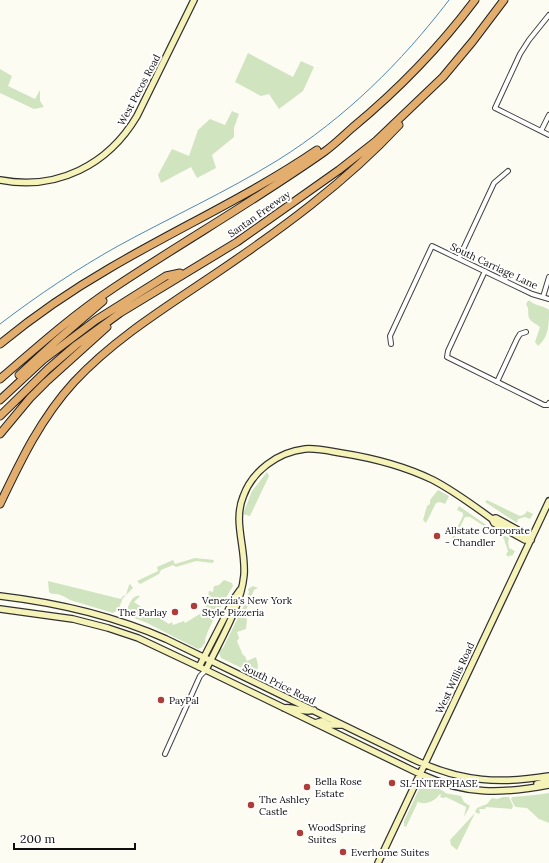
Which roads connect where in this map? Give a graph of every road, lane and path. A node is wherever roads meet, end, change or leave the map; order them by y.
1 (194, 0) edge
2 (475, 0) edge
3 (504, 0) edge
4 (549, 15) edge
5 (443, 77) junction
6 (549, 115) edge
7 (367, 116) junction
8 (541, 131) junction
9 (549, 135) edge
10 (508, 171) dead end
11 (0, 180) edge
12 (458, 258) junction
13 (485, 271) junction
14 (137, 273) junction
15 (184, 273) junction
16 (549, 278) edge
17 (542, 297) junction
18 (549, 299) edge
19 (120, 313) junction
20 (66, 322) junction
21 (526, 332) dead end
22 (0, 344) edge
23 (391, 344) dead end
24 (0, 374) edge
25 (0, 379) edge
26 (497, 382) junction
27 (0, 393) edge
28 (0, 400) edge
29 (548, 404) edge
30 (0, 416) edge
31 (0, 434) edge
32 (549, 501) edge
33 (0, 504) edge
34 (531, 540) junction
35 (240, 590) junction
36 (0, 596) edge
37 (0, 609) edge
38 (204, 657) junction
39 (210, 660) junction
40 (199, 667) junction
41 (206, 670) junction
42 (200, 676) junction
43 (284, 708) junction
44 (314, 710) junction
45 (315, 723) junction
46 (343, 725) junction
47 (165, 754) dead end
48 (425, 765) junction
49 (420, 774) junction
50 (549, 776) edge
51 (549, 781) edge
52 (549, 785) edge
53 (518, 790) junction
54 (378, 863) edge

1 - 11 street, West Pecos Road
2 - 7 highway, Santan Freeway
3 - 5 highway, Santan Freeway
4 - 8 street
5 - 15 highway, Santan Freeway
5 - 33 highway
6 - 8 street
7 - 14 highway, Santan Freeway
7 - 22 highway
8 - 9 street
10 - 12 street
12 - 13 street, South Carriage Lane
12 - 23 street, South Carriage Lane
13 - 17 street, South Carriage Lane
13 - 26 street
14 - 20 highway, Santan Freeway
14 - 27 highway
15 - 19 highway, Santan Freeway
15 - 28 highway
16 - 17 street
17 - 18 street, South Carriage Lane
19 - 30 highway, Santan Freeway
19 - 31 highway
20 - 24 highway
20 - 25 highway, Santan Freeway
21 - 26 street
26 - 29 street
32 - 34 street, West Willis Road
34 - 35 street
34 - 48 street, West Willis Road
35 - 38 street
35 - 39 street
36 - 38 street, South Price Road
37 - 40 street, South Price Road
38 - 39 street, South Price Road
38 - 40 street
39 - 41 street
39 - 44 street, South Price Road
40 - 41 street, South Price Road
40 - 42 street
41 - 42 street
41 - 43 street, South Price Road
42 - 47 street
43 - 44 street
43 - 45 street, South Price Road
44 - 46 street, South Price Road
45 - 46 street
45 - 49 street, South Price Road
46 - 48 street, South Price Road
48 - 49 street, West Willis Road
48 - 50 street, South Price Road
49 - 53 street, South Price Road
49 - 54 street, West Willis Road
51 - 53 street
52 - 53 street, South Price Road

